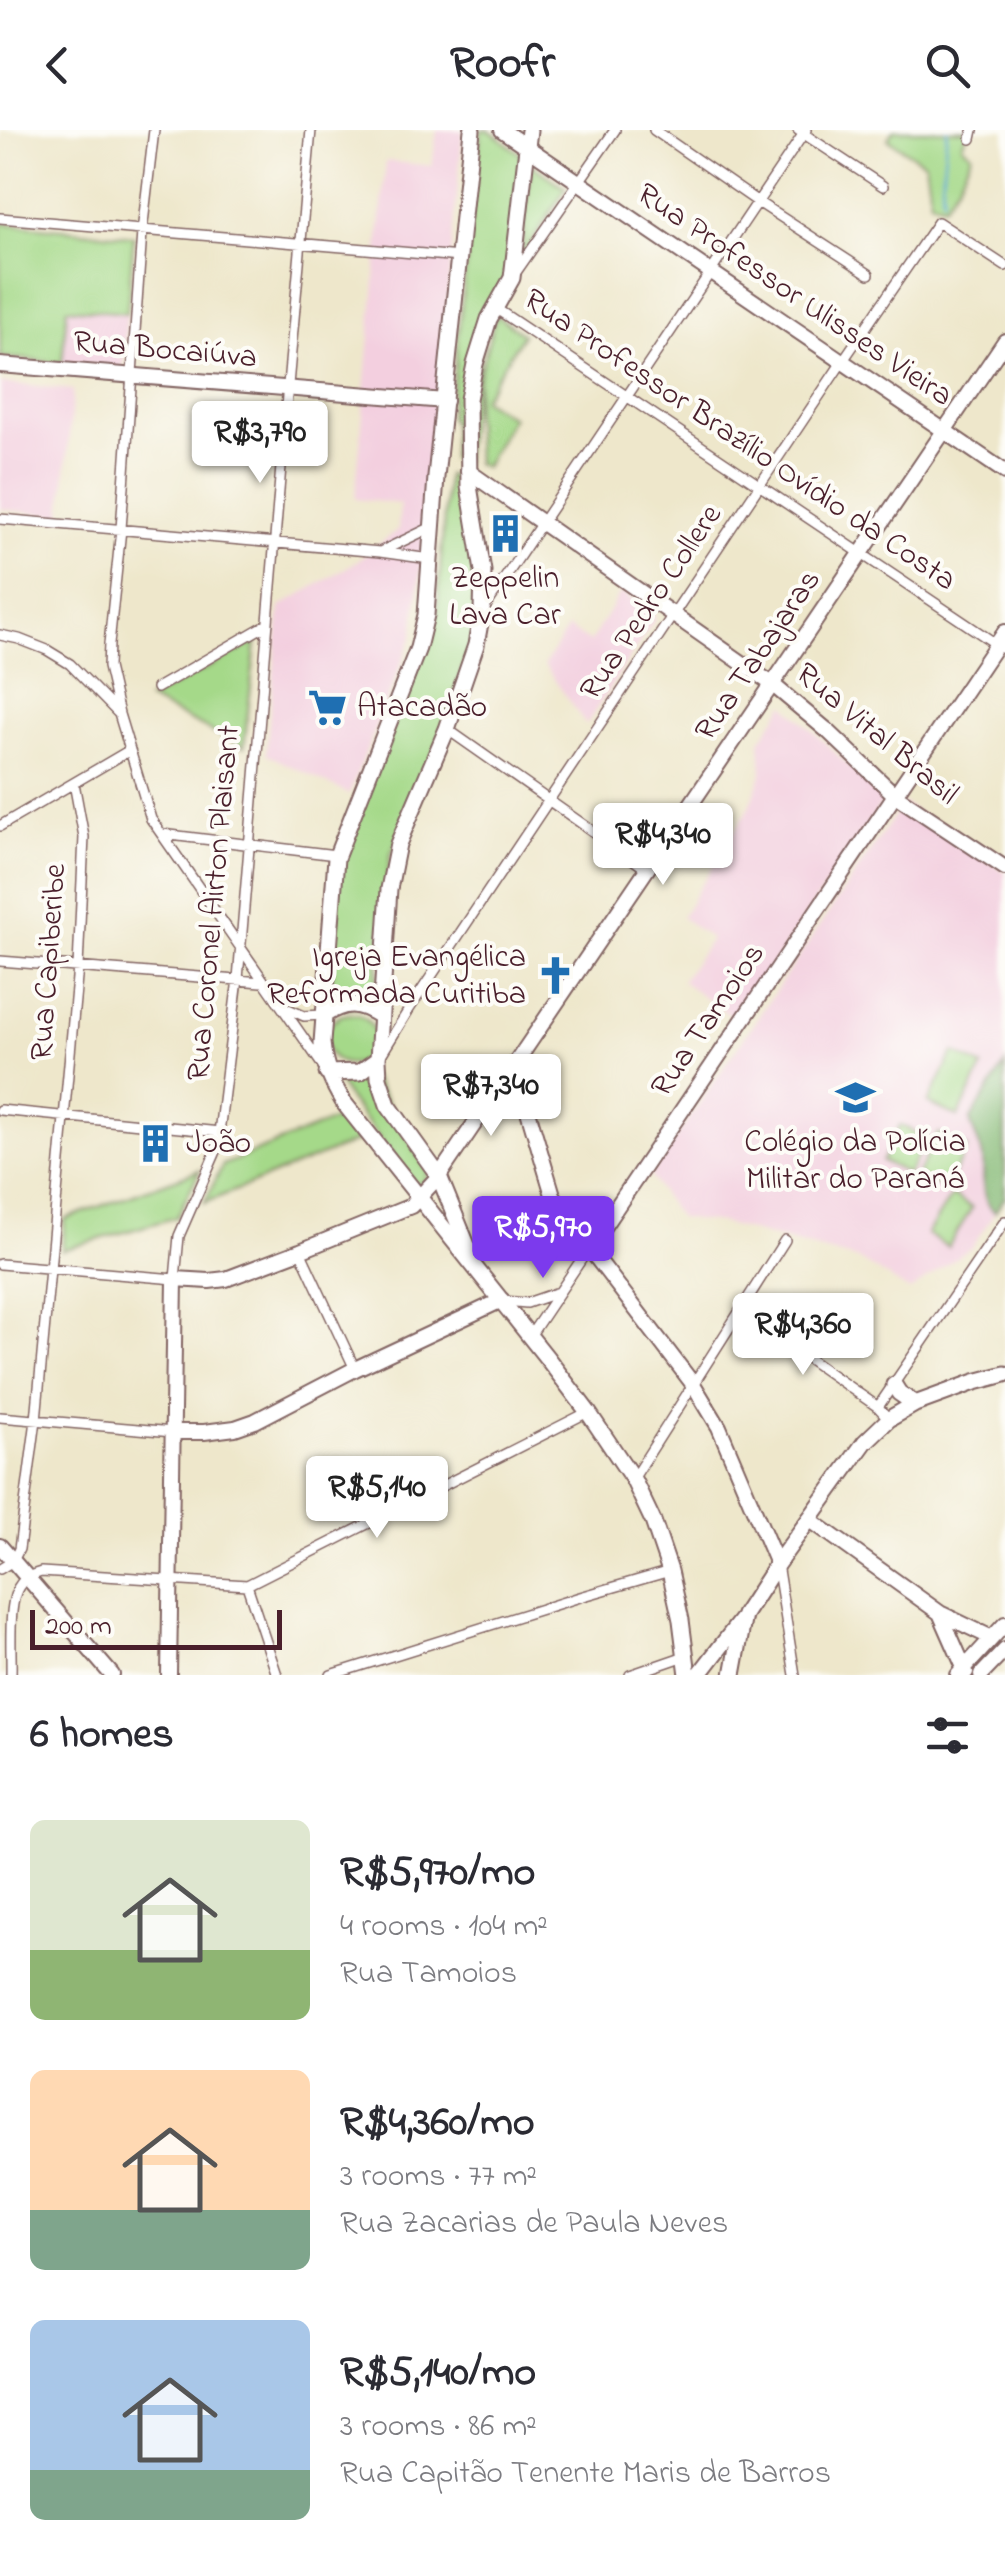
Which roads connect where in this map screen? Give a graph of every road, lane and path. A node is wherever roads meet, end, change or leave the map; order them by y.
1 (154, 130) edge
2 (311, 130) edge
3 (472, 130) edge
4 (502, 130) edge
5 (529, 130) edge
6 (616, 130) edge
7 (654, 130) edge
8 (802, 131) edge
9 (527, 148) junction
10 (580, 183) junction
11 (883, 186) dead end
12 (758, 202) junction
13 (0, 218) edge
14 (142, 232) junction
15 (301, 243) junction
16 (460, 257) junction
17 (1005, 266) edge
18 (712, 271) junction
19 (869, 274) dead end
20 (512, 278) junction
21 (495, 308) junction
22 (1005, 340) edge
23 (842, 362) junction
24 (0, 365) edge
25 (131, 376) junction
26 (287, 388) junction
27 (627, 397) junction
28 (445, 401) junction
29 (943, 432) junction
30 (440, 452) junction
31 (1005, 472) edge
32 (436, 477) junction
33 (469, 478) junction
34 (761, 486) junction
35 (0, 519) edge
36 (544, 523) junction
37 (432, 527) junction
38 (120, 529) junction
39 (275, 543) junction
40 (380, 552) junction
41 (861, 553) junction
42 (430, 559) junction
43 (482, 612) junction
44 (675, 614) junction
45 (268, 624) junction
46 (0, 636) edge
47 (1002, 642) edge
48 (772, 684) junction
49 (157, 688) dead end
50 (119, 714) junction
51 (447, 728) junction
52 (130, 750) junction
53 (74, 783) junction
54 (896, 795) junction
55 (549, 802) junction
56 (0, 826) edge
57 (162, 834) junction
58 (249, 845) junction
59 (336, 855) junction
60 (1005, 868) edge
61 (648, 870) junction
62 (240, 950) junction
63 (0, 961) edge
64 (78, 967) junction
65 (238, 979) junction
66 (262, 982) junction
67 (279, 1003) junction
68 (408, 1011) junction
69 (324, 1015) junction
70 (380, 1016) junction
71 (378, 1059) junction
72 (514, 1064) junction
73 (327, 1073) junction
74 (0, 1110) edge
75 (64, 1115) junction
76 (220, 1132) junction
77 (440, 1176) junction
78 (420, 1198) junction
79 (1005, 1221) edge
80 (785, 1240) dead end
81 (589, 1248) junction
82 (300, 1252) junction
83 (0, 1264) edge
84 (476, 1268) junction
85 (51, 1269) junction
86 (175, 1278) junction
87 (559, 1292) junction
88 (502, 1300) junction
89 (741, 1312) junction
90 (530, 1336) junction
91 (355, 1370) junction
92 (1005, 1374) edge
93 (694, 1384) junction
94 (894, 1385) junction
95 (915, 1404) junction
96 (588, 1412) junction
97 (884, 1413) junction
98 (0, 1417) edge
99 (36, 1420) junction
100 (172, 1432) junction
101 (633, 1480) junction
102 (809, 1519) junction
103 (0, 1546) edge
104 (777, 1564) junction
105 (7, 1565) edge
106 (670, 1571) junction
107 (28, 1577) junction
108 (170, 1581) junction
109 (247, 1585) junction
110 (940, 1613) junction
111 (744, 1615) junction
112 (1005, 1624) edge
113 (992, 1638) junction
114 (1005, 1650) edge
115 (684, 1656) junction
116 (111, 1672) edge
117 (963, 1673) edge
118 (11, 1675) edge
119 (169, 1675) edge
120 (277, 1675) edge
121 (331, 1675) edge
122 (630, 1675) edge
123 (688, 1675) edge
124 (699, 1675) edge
125 (733, 1675) edge
126 (795, 1675) edge
127 (981, 1675) edge

1 - 14 street
2 - 15 street, Rua Coronel Airton Plaisant
3 - 16 main road
4 - 9 street, Rua Professor Ulisses Vieira
5 - 9 main road
6 - 10 street
7 - 12 street
8 - 11 street
8 - 12 street
9 - 10 street, Rua Professor Ulisses Vieira
9 - 20 main road
10 - 18 street, Rua Professor Ulisses Vieira
10 - 20 street
12 - 18 street
12 - 19 street
13 - 14 street
14 - 15 street
14 - 25 street
15 - 16 street
15 - 26 street, Rua Coronel Airton Plaisant
16 - 28 main road
17 - 23 street, Rua Pedro Collere
18 - 23 street, Rua Professor Ulisses Vieira
18 - 27 street
20 - 21 main road
21 - 27 street, Rua Professor Brazílio Ovídio da Costa
21 - 33 main road
22 - 29 street, Rua Tabajaras
23 - 29 street, Rua Professor Ulisses Vieira
23 - 34 street, Rua Pedro Collere
24 - 25 street, Rua Bocaiúva
25 - 26 street, Rua Bocaiúva
25 - 38 street
26 - 28 street, Rua Bocaiúva
26 - 39 street, Rua Coronel Airton Plaisant
27 - 34 street, Rua Professor Brazílio Ovídio da Costa
27 - 36 street
28 - 30 main road
29 - 31 street, Rua Professor Ulisses Vieira
29 - 41 street, Rua Tabajaras
30 - 32 main road
30 - 33 main road
32 - 33 main road
32 - 37 main road
33 - 36 street, Rua Vital Brasil
33 - 43 main road
34 - 41 street, Rua Professor Brazílio Ovídio da Costa
34 - 44 street, Rua Pedro Collere
35 - 38 street
36 - 43 street
36 - 44 street, Rua Vital Brasil
37 - 40 street
37 - 42 main road
38 - 39 street
38 - 50 street
39 - 40 street
39 - 45 street, Rua Coronel Airton Plaisant
40 - 42 street
41 - 47 street, Rua Professor Brazílio Ovídio da Costa
41 - 48 street, Rua Tabajaras
42 - 59 main road
43 - 51 main road
44 - 48 street, Rua Vital Brasil
44 - 55 street, Rua Pedro Collere
45 - 49 street
45 - 58 street, Rua Coronel Airton Plaisant
46 - 50 street
47 - 54 street, Rua Tamoios
48 - 54 street, Rua Vital Brasil
48 - 61 street, Rua Tabajaras
50 - 52 street
51 - 55 street
51 - 70 main road
52 - 53 street
52 - 57 street
53 - 56 street
53 - 64 street, Rua Capiberibe
54 - 60 street, Rua Vital Brasil
54 - 81 street, Rua Tamoios
55 - 61 street
55 - 68 street, Rua Pedro Collere
57 - 58 street
57 - 62 street
58 - 59 street
58 - 62 street, Rua Coronel Airton Plaisant
59 - 69 main road
61 - 72 street, Rua Tabajaras
62 - 65 street, Rua Coronel Airton Plaisant
62 - 66 street
63 - 64 street
64 - 65 street
64 - 75 street, Rua Capiberibe
65 - 66 street
65 - 76 street, Rua Coronel Airton Plaisant
66 - 67 street
67 - 69 street
67 - 73 street
68 - 70 street
68 - 71 street, Rua Pedro Collere
69 - 70 main road
69 - 73 main road
70 - 71 main road
71 - 73 main road
71 - 77 main road
72 - 77 street, Rua Tabajaras
72 - 81 street
73 - 78 main road
74 - 75 street
75 - 76 street
75 - 85 street, Rua Capiberibe
76 - 86 street, Rua Coronel Airton Plaisant
77 - 78 street, Rua Tabajaras
77 - 84 main road
78 - 82 street
78 - 84 main road
79 - 94 street
80 - 89 street
81 - 87 street, Rua Tamoios
81 - 93 street
82 - 86 street
82 - 91 street
83 - 85 street
84 - 88 main road
85 - 86 street
85 - 99 street, Rua Capiberibe
86 - 100 street, Rua Coronel Airton Plaisant
87 - 88 street
87 - 90 street, Rua Tamoios
88 - 90 main road
88 - 91 street
89 - 93 street
89 - 97 street
90 - 96 main road
91 - 100 street
92 - 95 main road
93 - 101 street
93 - 104 street
94 - 95 main road
94 - 97 street
95 - 97 main road
96 - 101 main road
96 - 109 street
97 - 102 main road
98 - 99 street
99 - 100 street
99 - 105 street, Rua Capiberibe
100 - 108 street, Rua Coronel Airton Plaisant
101 - 106 main road
102 - 104 main road
102 - 110 street
103 - 105 street
104 - 111 main road
104 - 126 street
105 - 107 street
106 - 115 main road
106 - 121 street
107 - 108 street
107 - 116 street
107 - 118 street
108 - 109 street
108 - 119 street, Rua Coronel Airton Plaisant
109 - 120 street
110 - 113 street
110 - 117 street
111 - 124 main road
111 - 125 main road
112 - 113 street
113 - 117 street
114 - 127 street
115 - 122 street
115 - 123 main road

